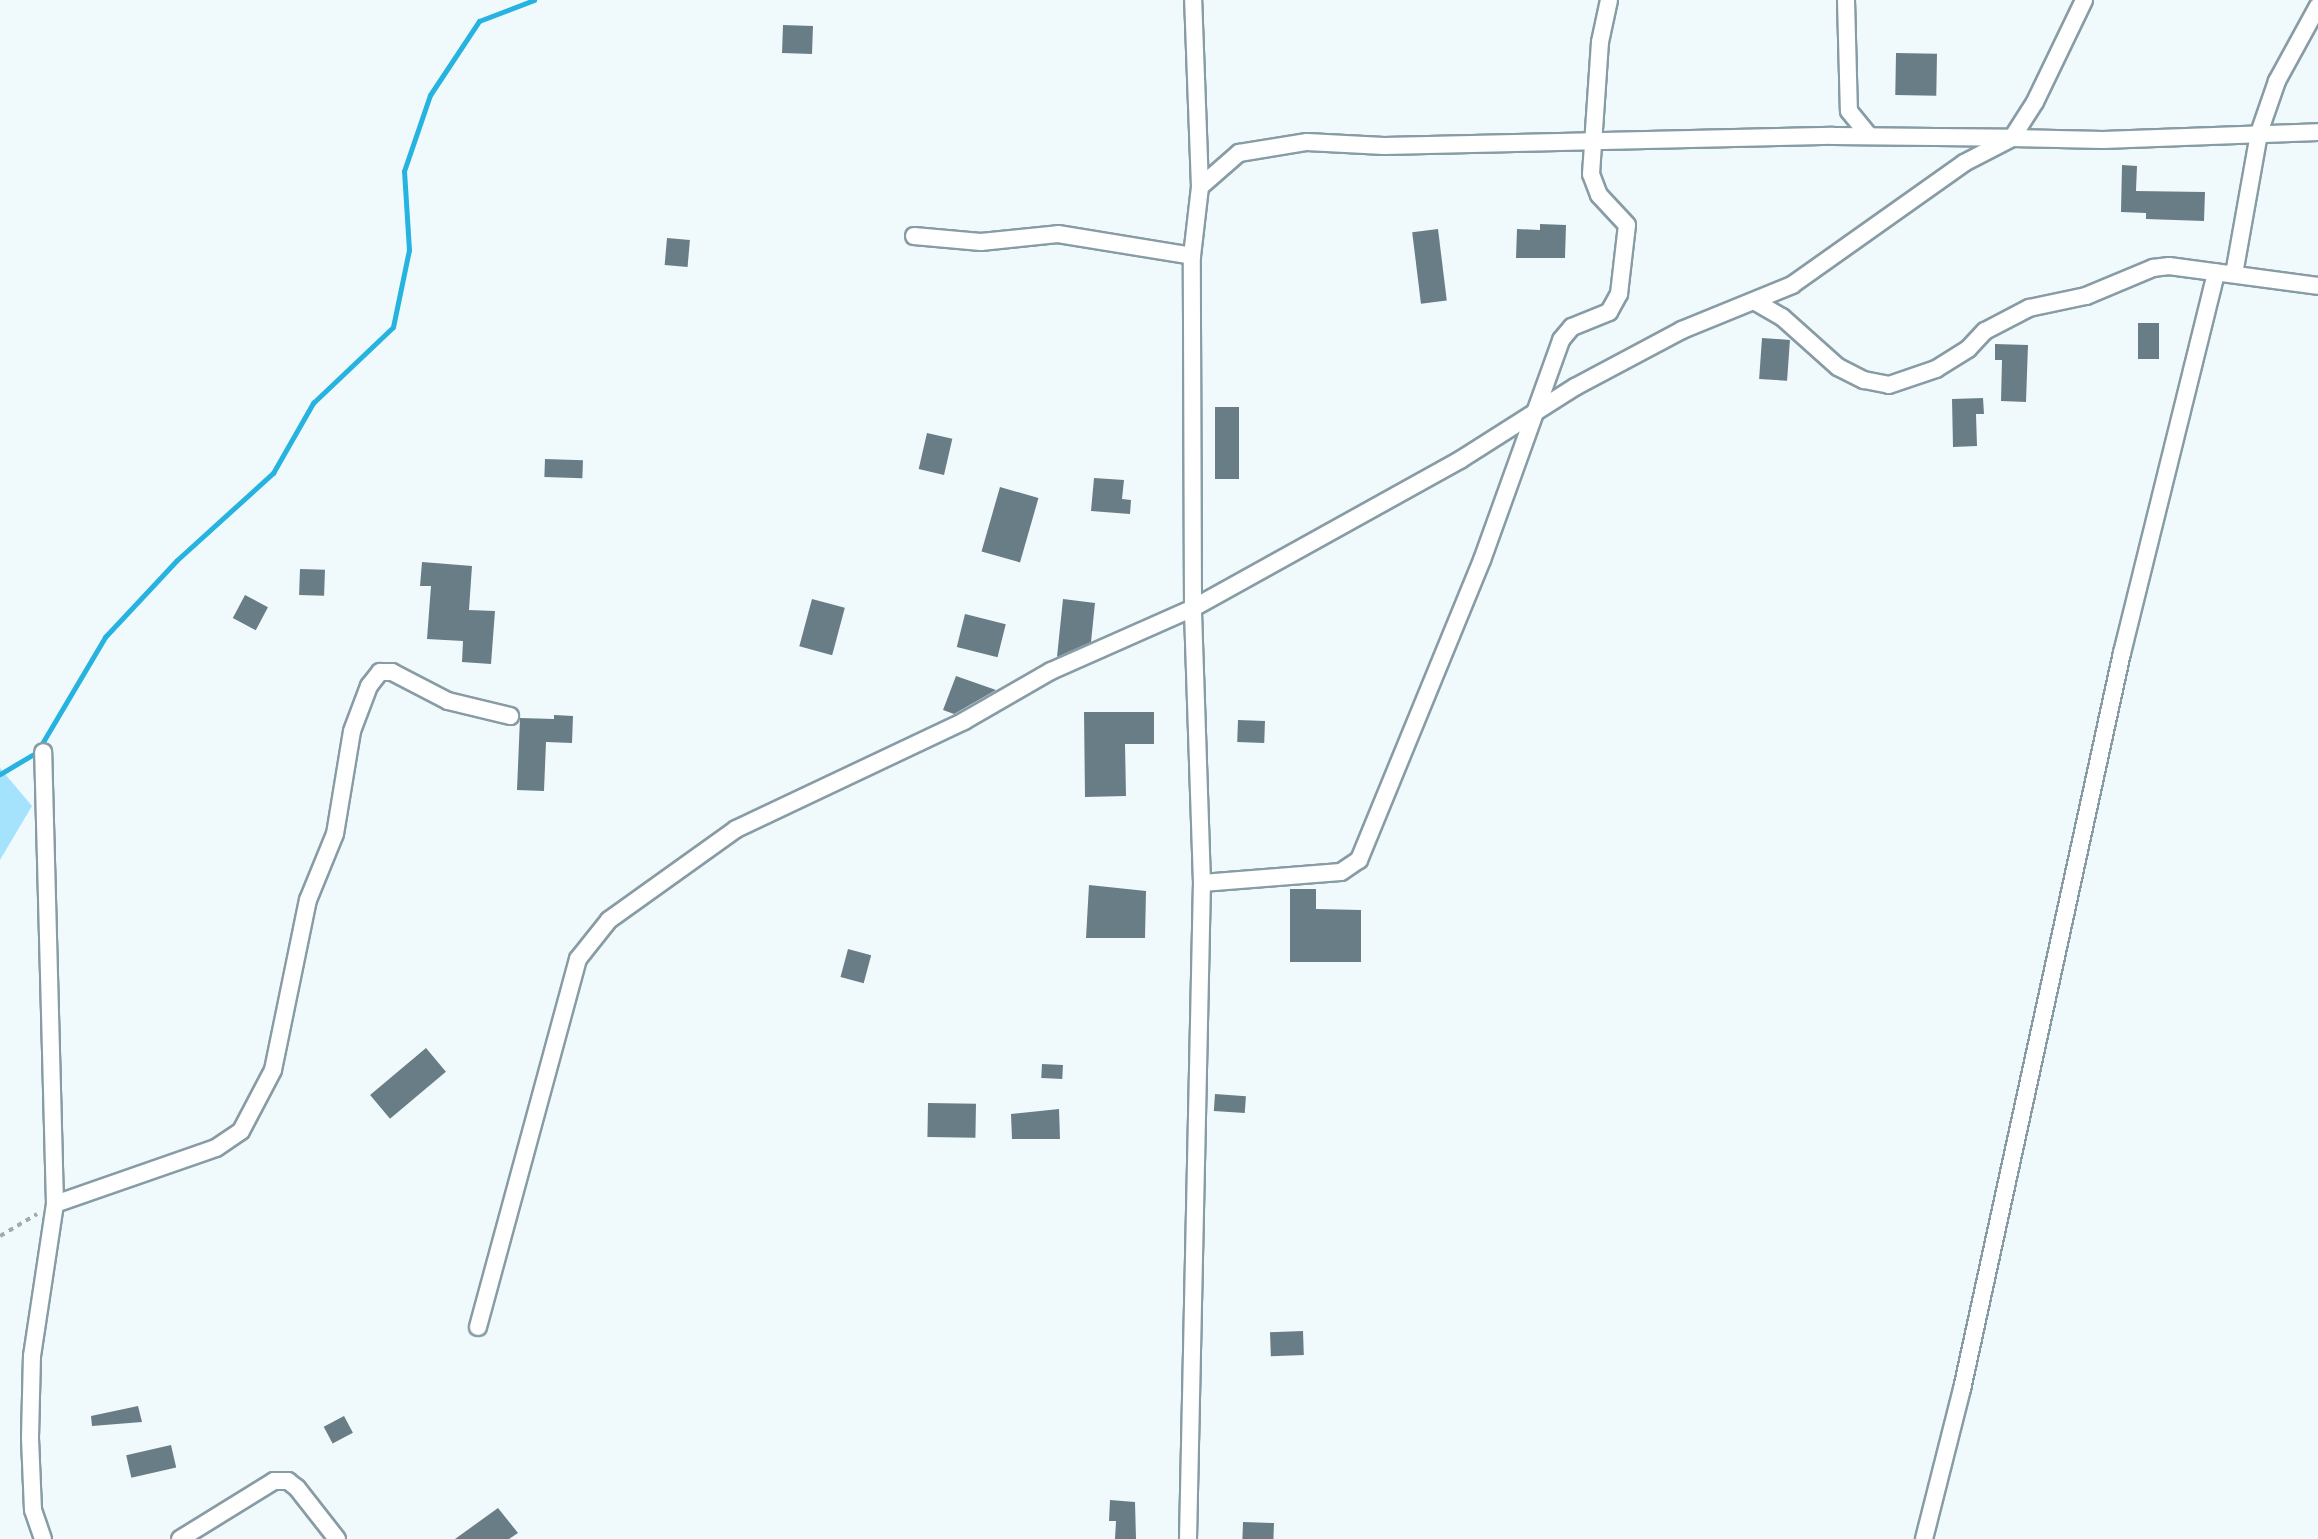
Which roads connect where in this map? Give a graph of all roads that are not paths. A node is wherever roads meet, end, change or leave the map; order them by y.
1 (1193, 0) edge
2 (1609, 0) edge
3 (1846, 0) edge
4 (2084, 0) edge
5 (2318, 6) edge
6 (1849, 111) junction
7 (2318, 132) edge
8 (2259, 133) junction
9 (1833, 136) junction
10 (1869, 136) junction
11 (2012, 138) junction
12 (1593, 143) junction
13 (1200, 187) junction
14 (914, 236) dead end
15 (1192, 256) junction
16 (2216, 272) junction
17 (2234, 274) junction
18 (2318, 286) edge
19 (1754, 301) junction
20 (1536, 412) junction
21 (1193, 608) junction
22 (510, 716) dead end
23 (43, 752) dead end
24 (1202, 883) junction
25 (55, 1204) junction
26 (478, 1327) dead end
27 (43, 1539) edge
28 (180, 1539) edge
29 (337, 1539) edge
30 (1188, 1539) edge
31 (1924, 1539) edge

1 - 13 street
2 - 12 street
3 - 6 street
4 - 11 street
5 - 8 street
6 - 9 street
6 - 10 street
7 - 8 street
8 - 11 street
8 - 17 street
9 - 10 street
9 - 12 street
10 - 11 street
11 - 19 street
12 - 13 street
12 - 20 street
13 - 15 street
14 - 15 street
15 - 21 street
16 - 17 street
16 - 19 street
16 - 31 street
17 - 18 street
19 - 20 street
20 - 21 street
20 - 24 street
21 - 24 street
21 - 26 street
22 - 25 street
23 - 25 street
24 - 30 street
25 - 27 street
28 - 29 street

